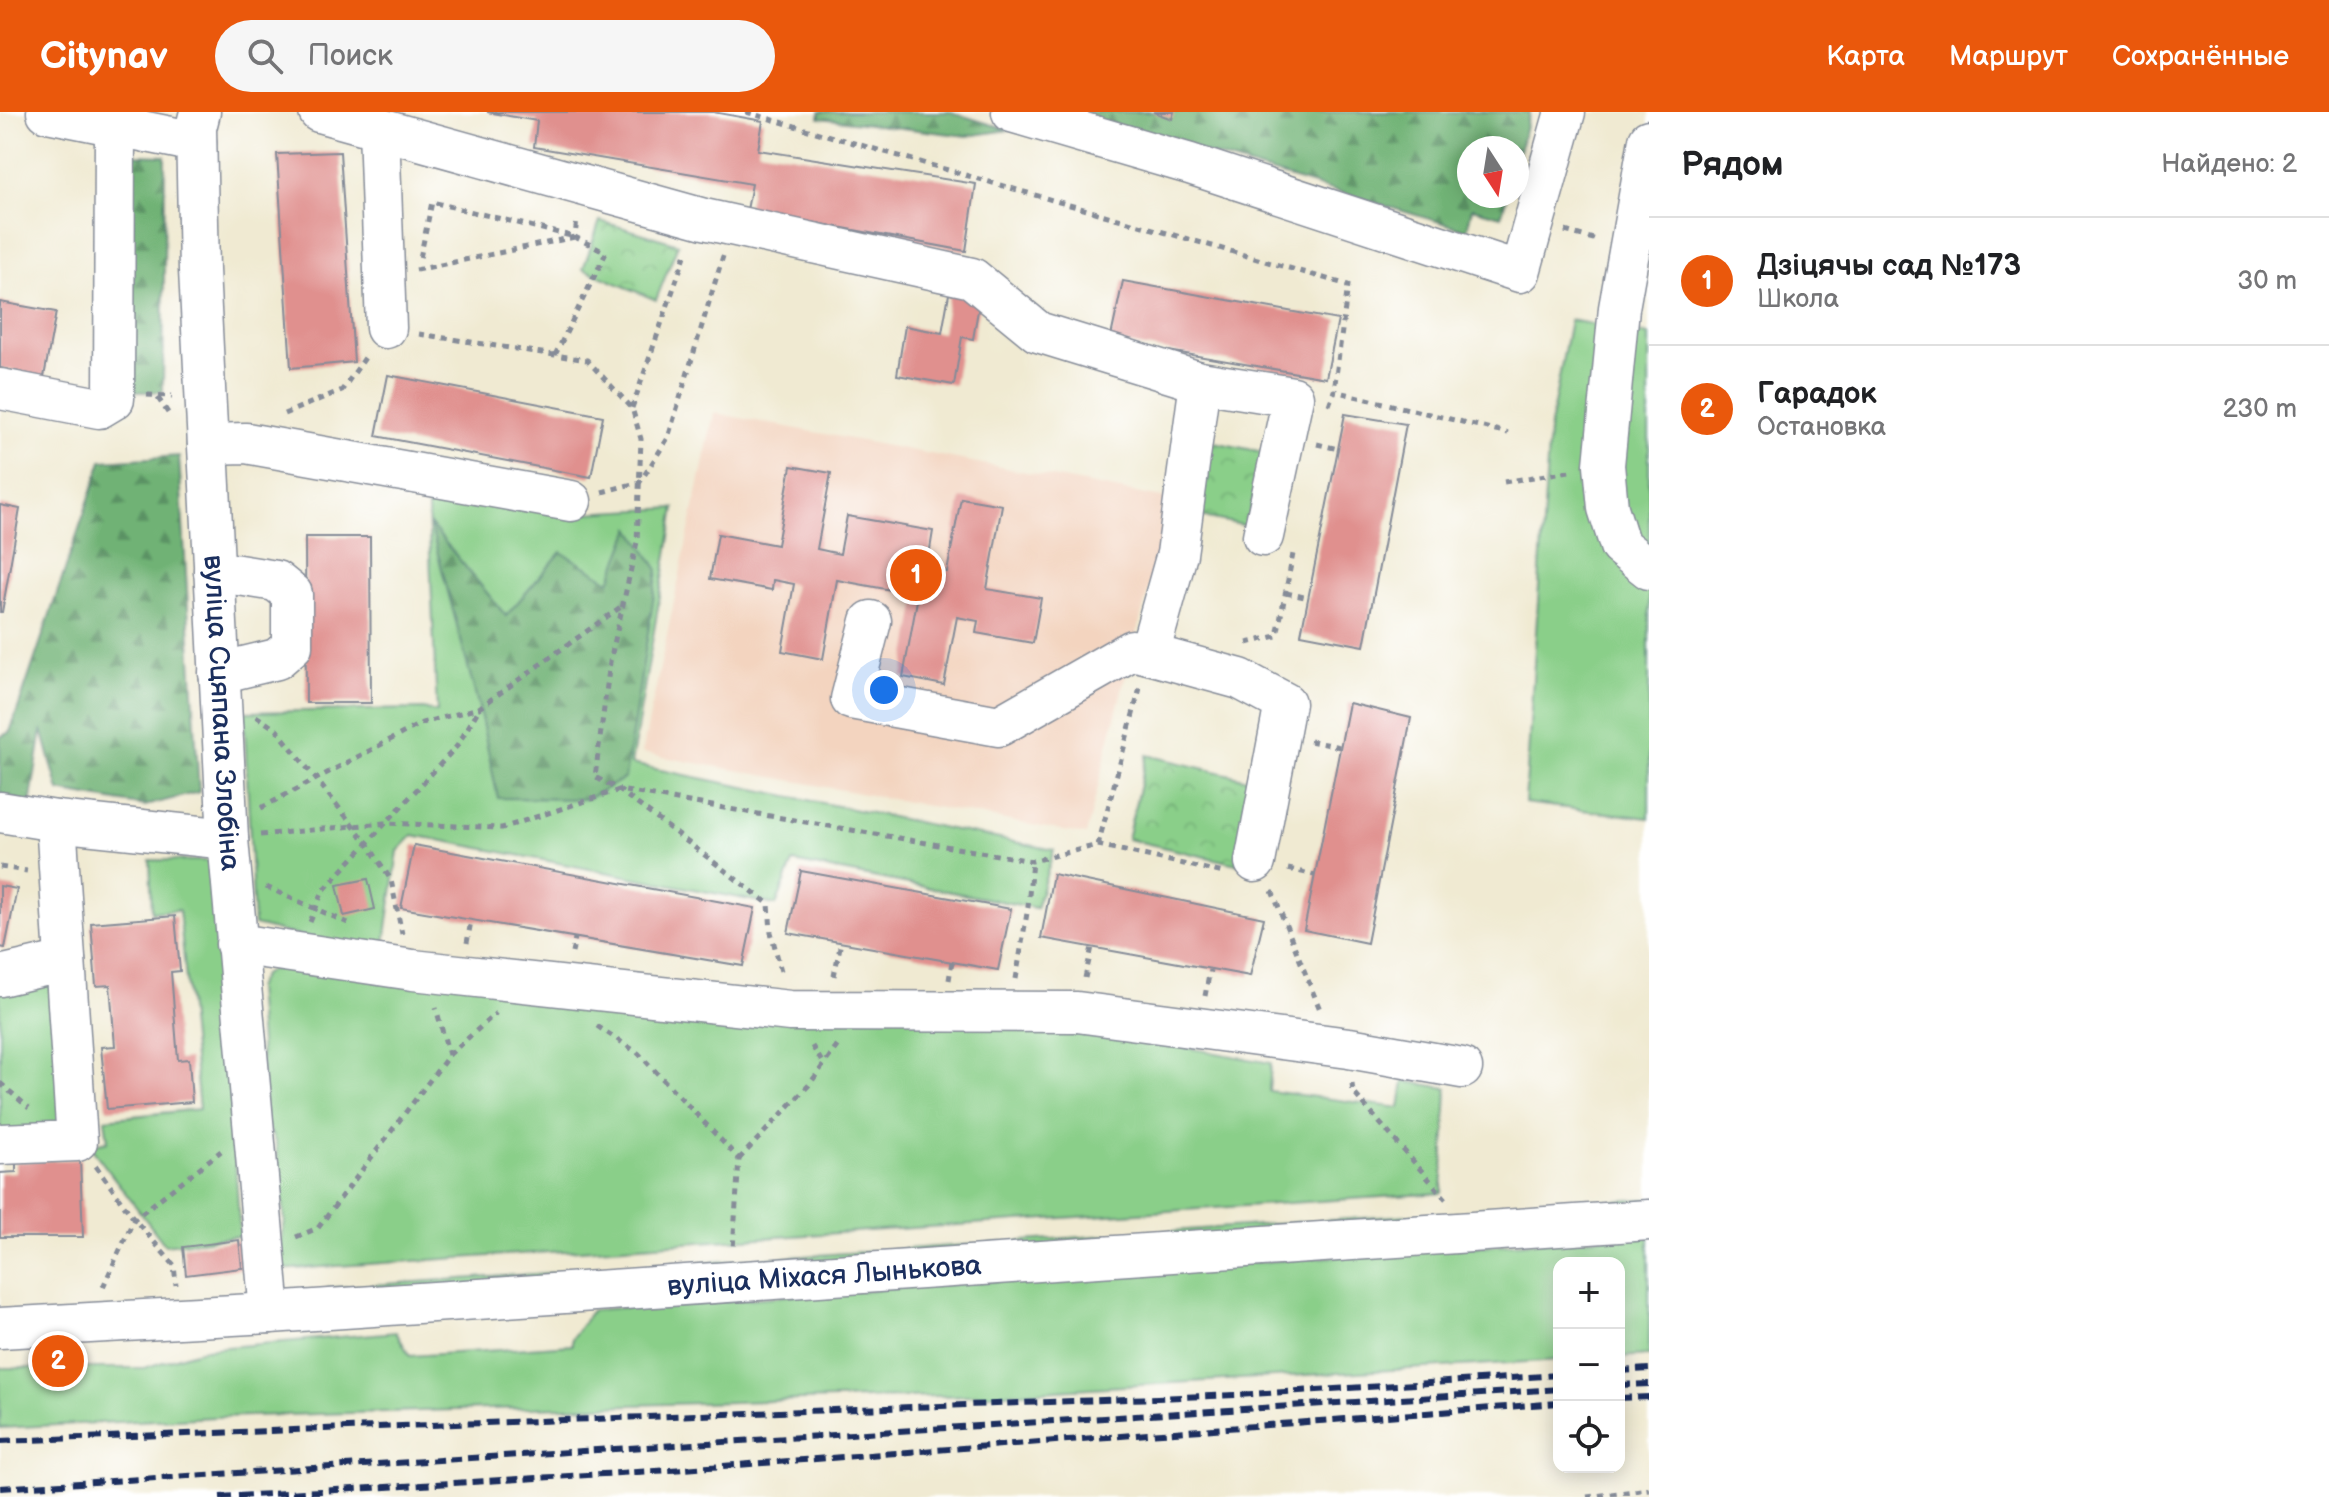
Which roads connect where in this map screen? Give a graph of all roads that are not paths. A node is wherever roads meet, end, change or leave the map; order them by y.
1 (47, 112) edge
2 (319, 112) edge
3 (1012, 112) edge
4 (1565, 112) edge
5 (115, 125) junction
6 (198, 127) edge
7 (379, 128) junction
8 (1649, 140) edge
9 (386, 328) road end
10 (1200, 382) junction
11 (0, 389) edge
12 (227, 444) junction
13 (571, 501) dead end
14 (1279, 542) road end
15 (1649, 569) edge
16 (214, 571) junction
17 (871, 621) dead end
18 (1149, 654) junction
19 (219, 673) junction
20 (0, 812) edge
21 (56, 821) junction
22 (228, 845) junction
23 (1253, 873) road end
24 (236, 944) junction
25 (65, 961) junction
26 (0, 976) edge
27 (1462, 1068) dead end
28 (0, 1144) edge
29 (1649, 1220) edge
30 (270, 1313) junction
31 (0, 1328) edge

1 - 5 street
2 - 7 street
3 - 4 street
5 - 6 street
5 - 11 street
6 - 12 street, вуліца Сцяпана Злобіна
7 - 9 street
7 - 10 street
8 - 15 street
10 - 14 street
10 - 18 street
12 - 13 street
12 - 16 street, вуліца Сцяпана Злобіна
16 - 19 street, вуліца Сцяпана Злобіна
16 - 19 street
17 - 18 street
18 - 23 street
19 - 22 street, вуліца Сцяпана Злобіна
20 - 21 street
21 - 22 street
21 - 25 street
22 - 24 street, вуліца Сцяпана Злобіна
24 - 27 street
24 - 30 street, вуліца Сцяпана Злобіна
25 - 26 street
25 - 28 street
29 - 30 street, вуліца Міхася Лынькова
30 - 31 street, вуліца Міхася Лынькова

